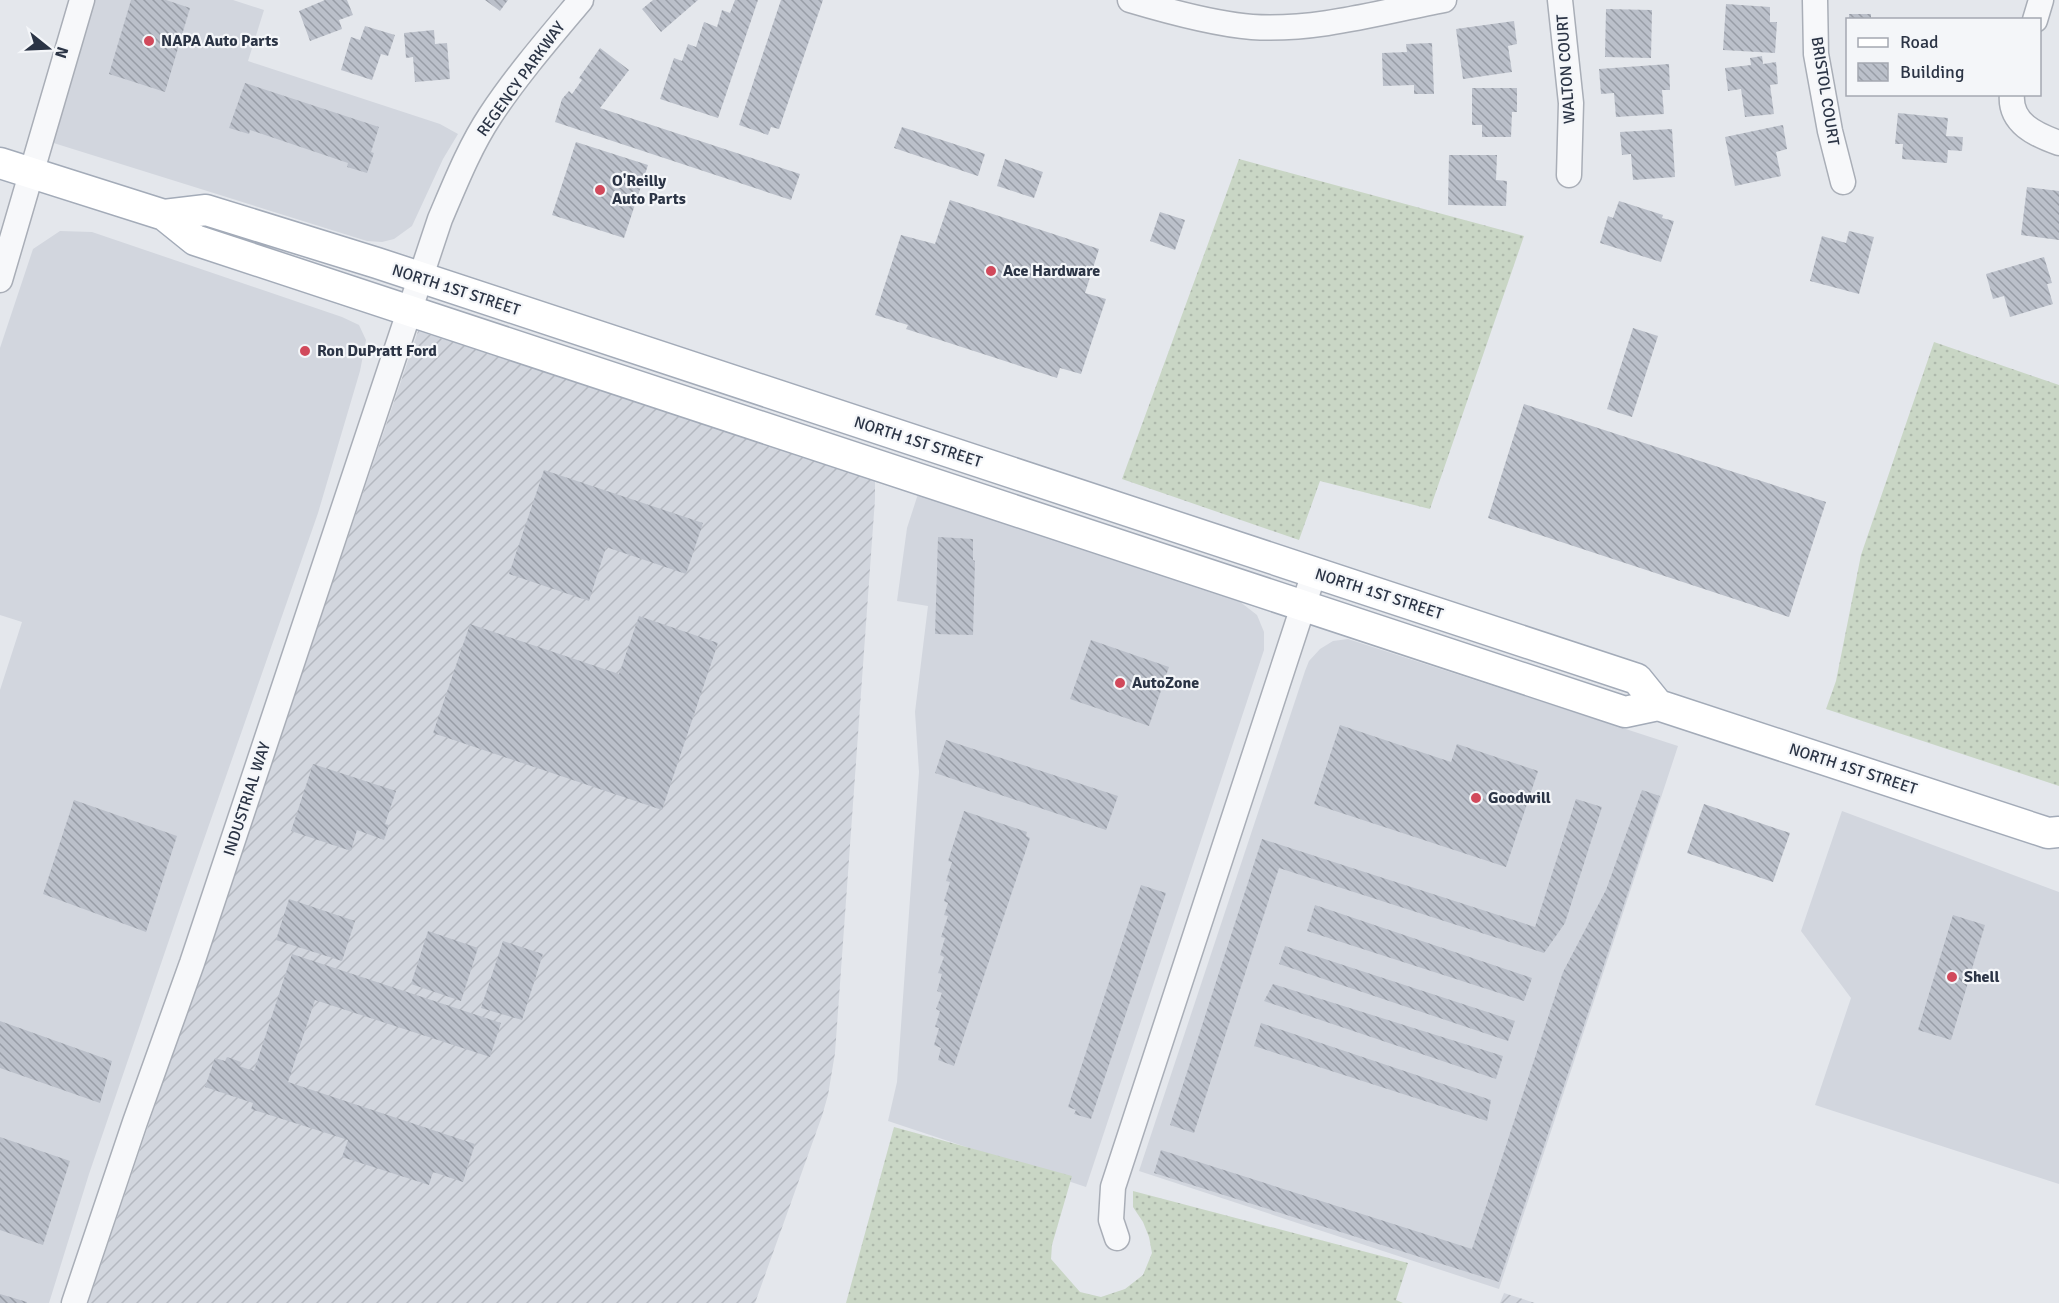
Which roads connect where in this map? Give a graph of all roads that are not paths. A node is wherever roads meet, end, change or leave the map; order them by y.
1 (82, 0) edge
2 (581, 0) edge
3 (1131, 0) edge
4 (1444, 0) edge
5 (1560, 0) edge
6 (1815, 0) edge
7 (2041, 0) edge
8 (2036, 18) edge
9 (2012, 96) edge
10 (2059, 143) edge
11 (0, 163) edge
12 (30, 172) junction
13 (1569, 175) dead end
14 (1843, 182) dead end
15 (0, 280) edge
16 (415, 294) junction
17 (1314, 573) junction
18 (1304, 606) junction
19 (1658, 705) junction
20 (2055, 836) edge
21 (1117, 1238) dead end
22 (74, 1303) edge

1 - 12 street
2 - 16 street, REGENCY PARKWAY
3 - 4 street
5 - 13 street, WALTON COURT
6 - 14 street, BRISTOL COURT
7 - 8 street
9 - 10 street
11 - 12 main road, NORTH 1ST STREET
12 - 15 street
12 - 16 main road, NORTH 1ST STREET
16 - 17 main road, NORTH 1ST STREET
16 - 18 main road, NORTH 1ST STREET
16 - 22 street, INDUSTRIAL WAY
17 - 18 street
17 - 19 main road, NORTH 1ST STREET
18 - 19 main road, NORTH 1ST STREET
18 - 21 street
19 - 20 main road, NORTH 1ST STREET

